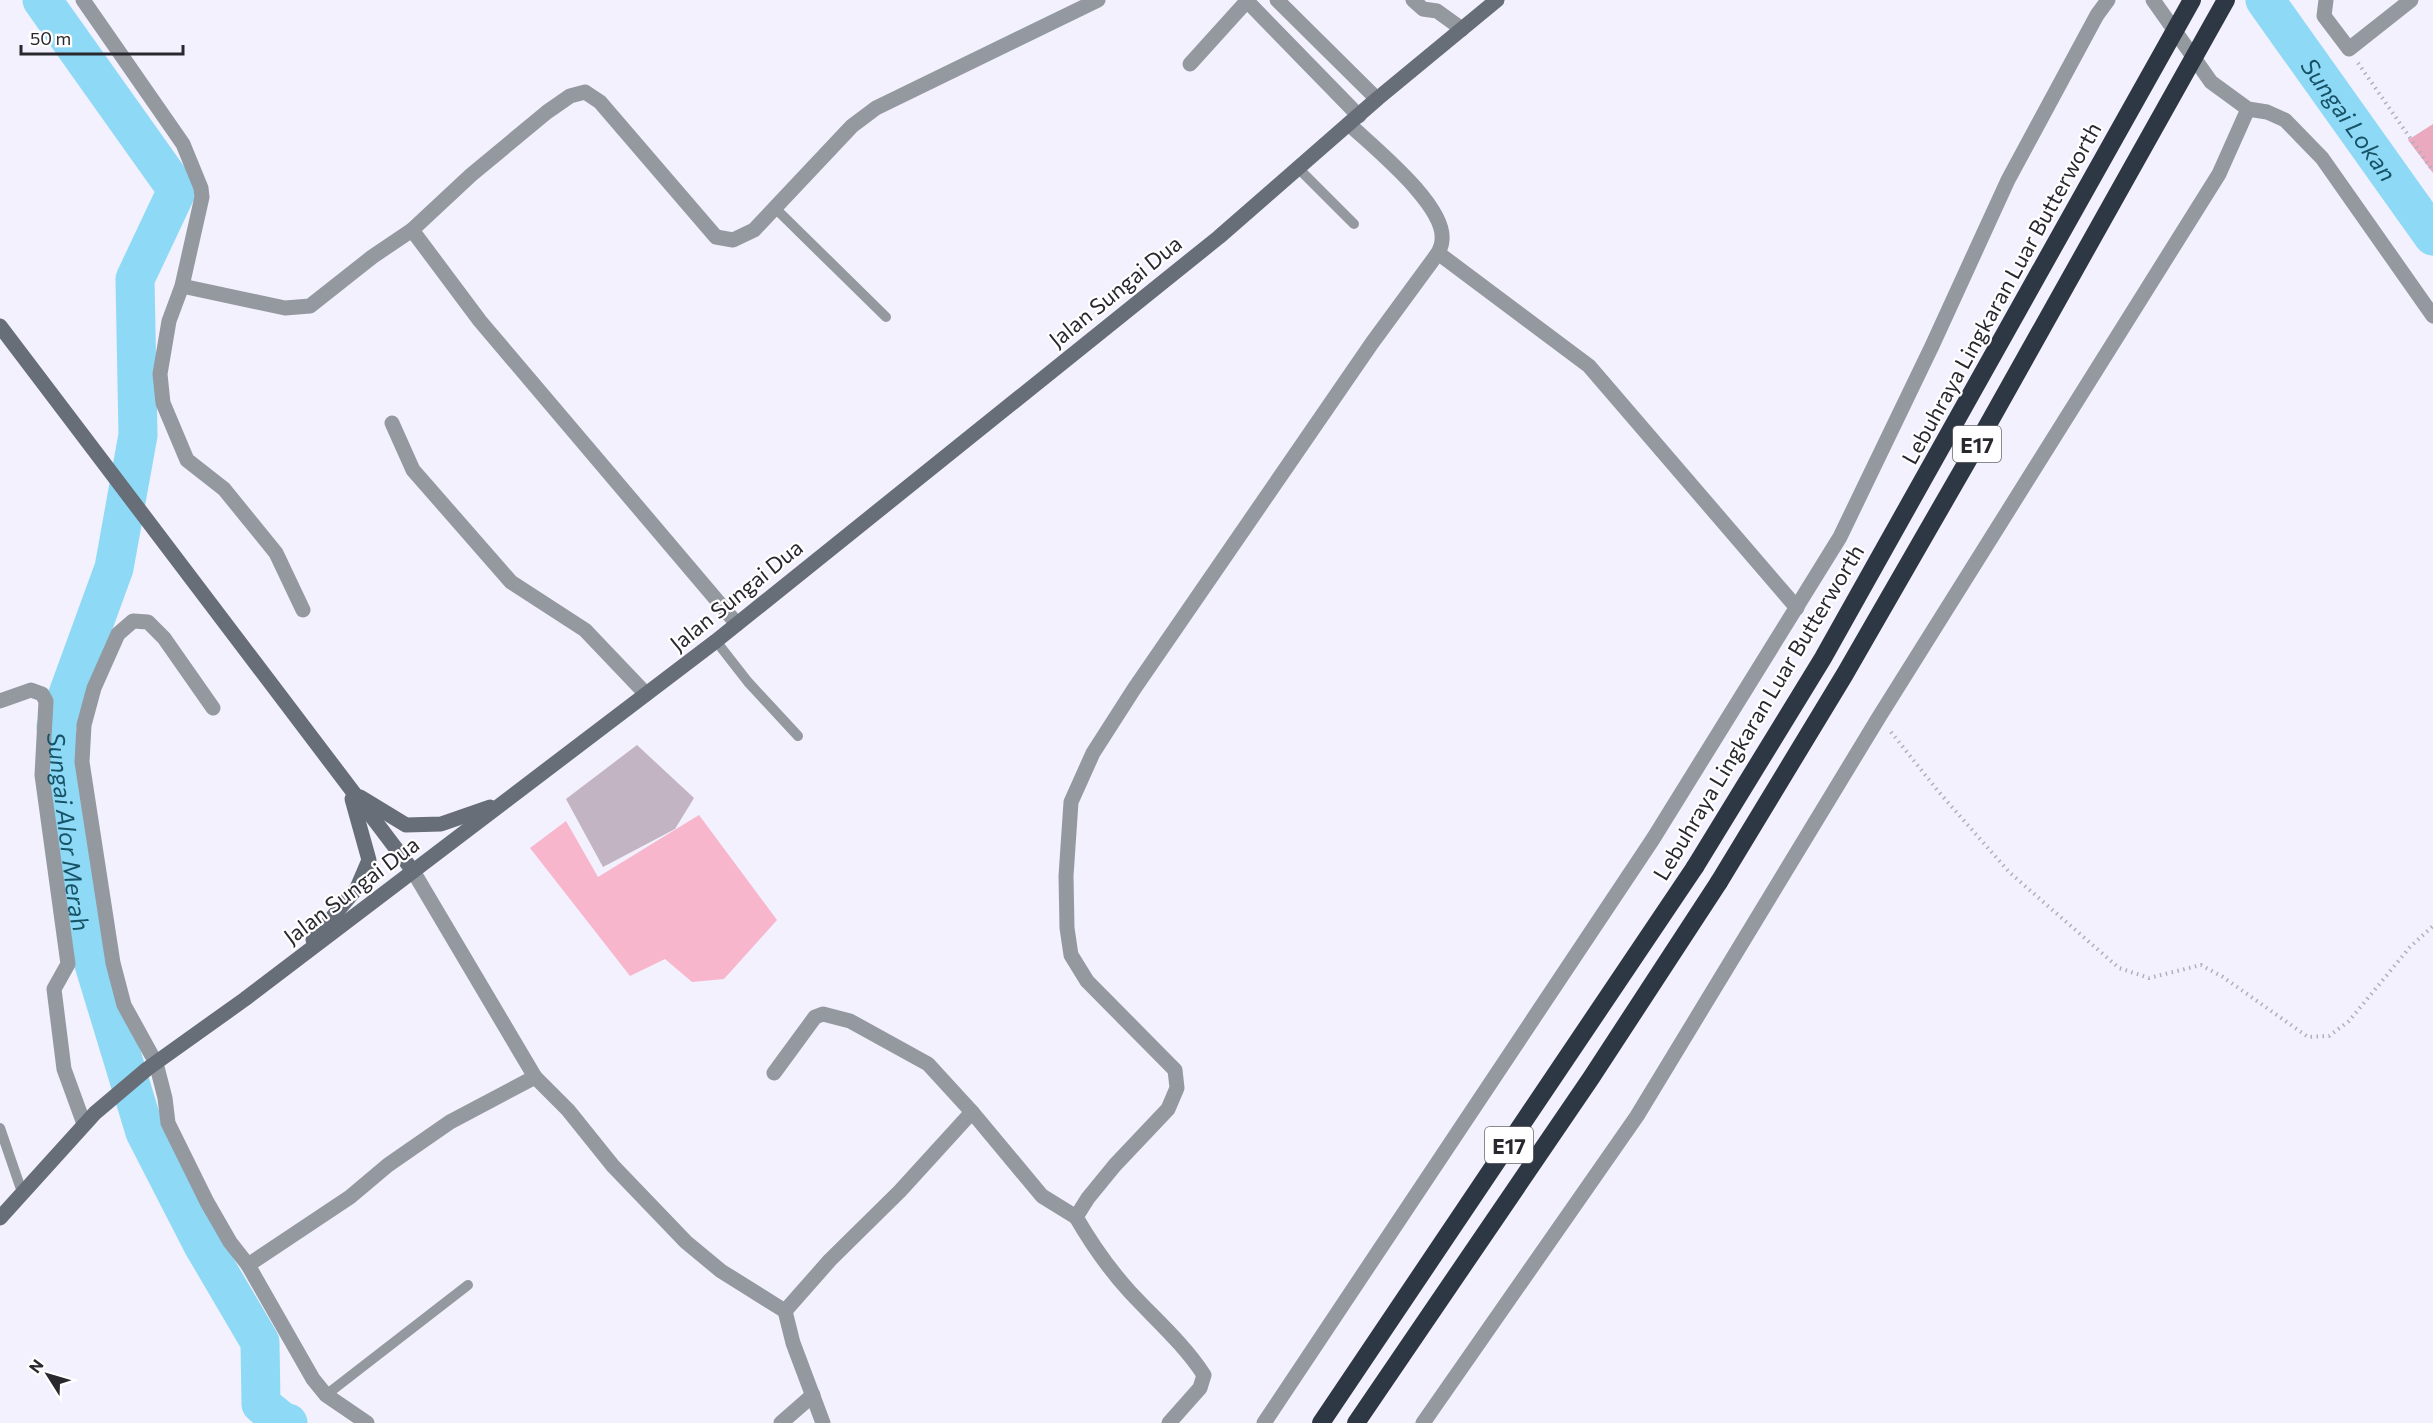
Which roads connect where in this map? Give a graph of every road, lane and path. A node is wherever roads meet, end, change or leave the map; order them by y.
1 (83, 0) edge
2 (1098, 0) edge
3 (1277, 0) edge
4 (1413, 0) edge
5 (1497, 0) edge
6 (2108, 0) edge
7 (2153, 0) edge
8 (2192, 0) edge
9 (2226, 0) edge
10 (2326, 0) edge
11 (2411, 0) edge
12 (1246, 1) edge
13 (1462, 29) junction
14 (2349, 49) junction
15 (1190, 64) dead end
16 (1377, 99) junction
17 (2248, 109) junction
18 (1354, 120) junction
19 (1299, 169) junction
20 (2433, 171) edge
21 (776, 209) junction
22 (1354, 224) dead end
23 (412, 230) junction
24 (1438, 253) junction
25 (182, 286) junction
26 (2433, 316) edge
27 (886, 317) dead end
28 (0, 326) edge
29 (392, 423) dead end
30 (1797, 608) junction
31 (303, 610) dead end
32 (737, 624) junction
33 (716, 642) junction
34 (646, 694) junction
35 (0, 701) edge
36 (213, 708) dead end
37 (1879, 717) junction
38 (798, 736) dead end
39 (350, 790) junction
40 (504, 802) junction
41 (413, 871) junction
42 (2433, 926) edge
43 (302, 955) junction
44 (151, 1066) junction
45 (774, 1073) dead end
46 (535, 1077) junction
47 (972, 1112) junction
48 (84, 1124) junction
49 (0, 1128) edge
50 (22, 1192) junction
51 (1076, 1217) junction
52 (0, 1218) edge
53 (248, 1265) junction
54 (468, 1285) dead end
55 (785, 1311) junction
56 (326, 1395) junction
57 (813, 1395) junction
58 (367, 1423) edge
59 (781, 1423) edge
60 (823, 1423) edge
61 (1169, 1423) edge
62 (1264, 1423) edge
63 (1321, 1423) edge
64 (1356, 1423) edge
65 (1423, 1423) edge

1 - 25 street
2 - 21 street
3 - 16 street
4 - 13 street
5 - 13 main road, Jalan Sungai Dua
6 - 30 street
7 - 17 street
8 - 63 highway, Lebuhraya Lingkaran Luar Butterworth / E17, bridge
9 - 64 highway, E17, bridge
10 - 14 street
11 - 14 street
12 - 15 street
12 - 18 street
13 - 16 main road, Jalan Sungai Dua
14 - 20 path
16 - 18 main road, Jalan Sungai Dua
17 - 26 street
17 - 37 street
18 - 19 main road, Jalan Sungai Dua
18 - 24 street
19 - 22 lane
19 - 32 main road, Jalan Sungai Dua
21 - 23 street
21 - 27 lane
23 - 25 street
23 - 32 street
24 - 30 street
24 - 51 street
25 - 31 street
28 - 39 main road
29 - 34 street
30 - 62 street
32 - 33 main road, Jalan Sungai Dua
33 - 34 main road, Jalan Sungai Dua
33 - 38 lane
34 - 40 main road, Jalan Sungai Dua
35 - 48 street
36 - 44 street
37 - 42 path
37 - 65 street
39 - 40 main road
39 - 41 main road
39 - 43 main road
40 - 41 main road, Jalan Sungai Dua
41 - 43 main road, Jalan Sungai Dua
41 - 46 street
43 - 44 main road, Jalan Sungai Dua
44 - 48 main road, Jalan Sungai Dua
44 - 53 street
45 - 47 street
46 - 53 street
46 - 55 street
47 - 51 street
47 - 55 street
48 - 50 main road, Jalan Sungai Dua
49 - 50 lane
50 - 52 main road, Jalan Sungai Dua
51 - 61 street
53 - 56 street
54 - 56 lane
55 - 57 street
56 - 58 street
57 - 59 street
57 - 60 street

